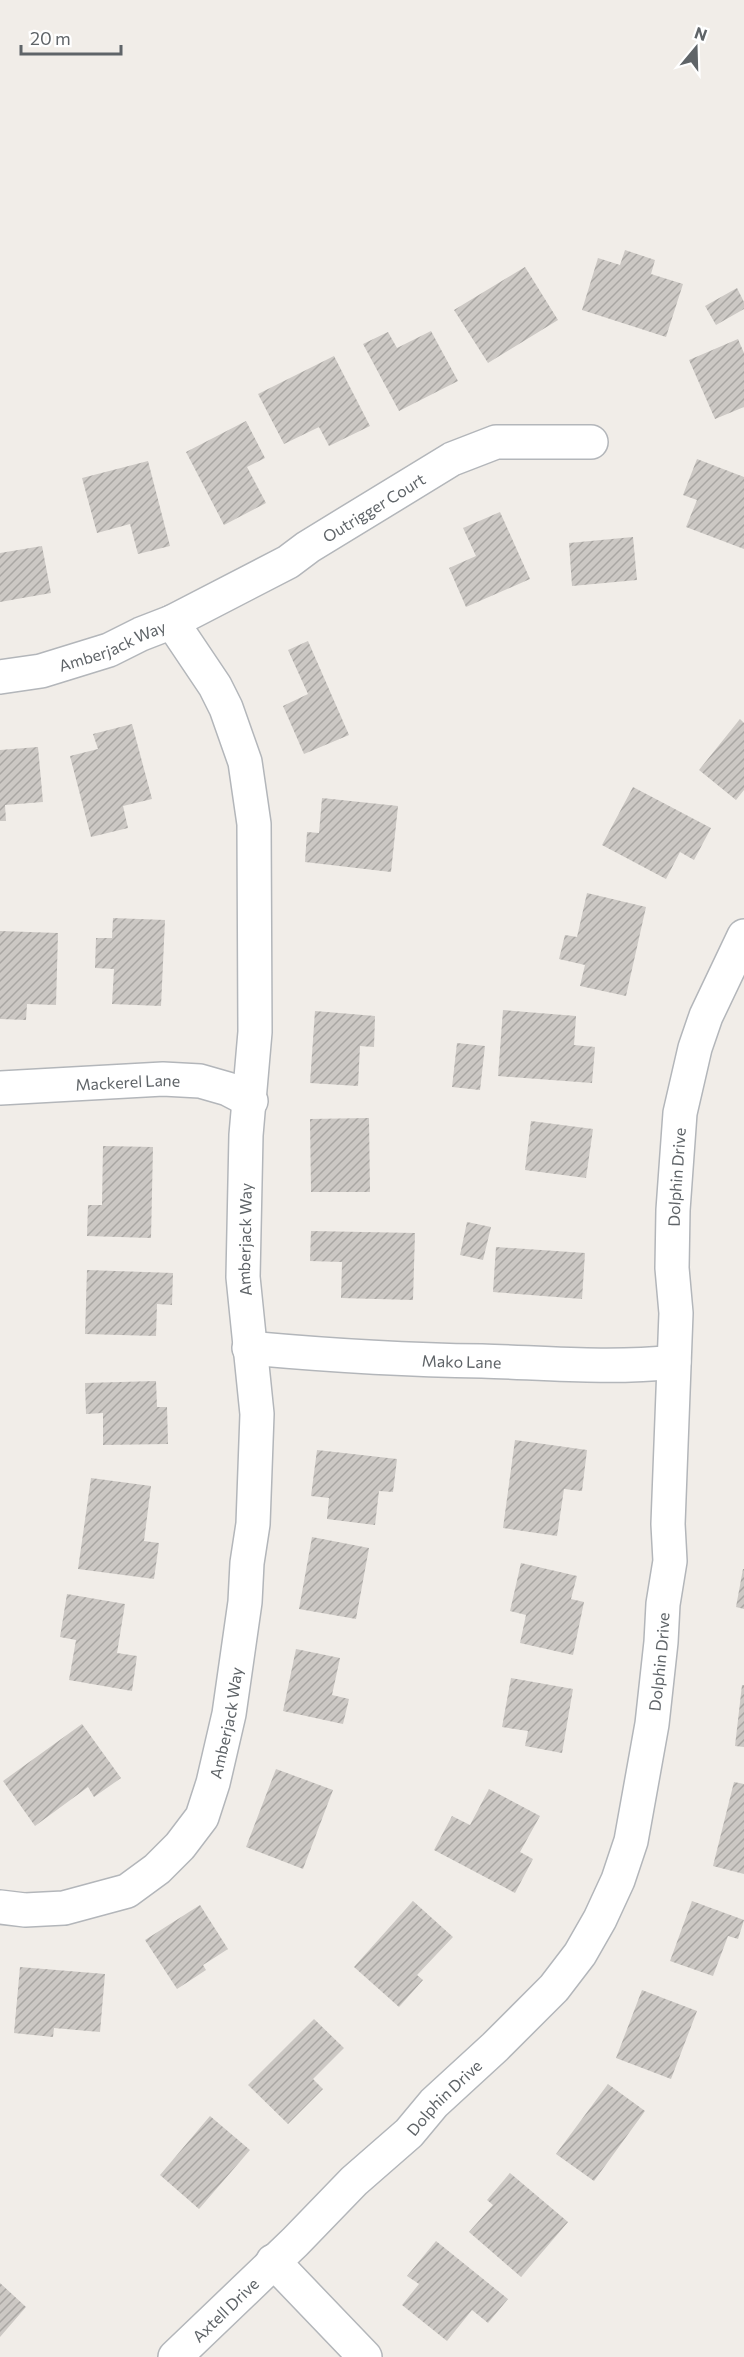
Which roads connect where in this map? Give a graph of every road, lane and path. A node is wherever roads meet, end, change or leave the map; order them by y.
1 (591, 442) dead end
2 (172, 622) junction
3 (0, 677) edge
4 (744, 936) edge
5 (0, 1088) edge
6 (251, 1101) junction
7 (249, 1348) junction
8 (674, 1362) junction
9 (0, 1908) edge
10 (273, 2261) junction
11 (176, 2357) edge
12 (365, 2357) edge

1 - 2 street, Outrigger Court
2 - 3 street, Amberjack Way
2 - 6 street, Amberjack Way
4 - 8 street, Dolphin Drive
5 - 6 street, Mackerel Lane
6 - 7 street, Amberjack Way
7 - 8 street, Mako Lane
7 - 9 street, Amberjack Way
8 - 10 street, Dolphin Drive
10 - 11 street, Axtell Drive
10 - 12 street

